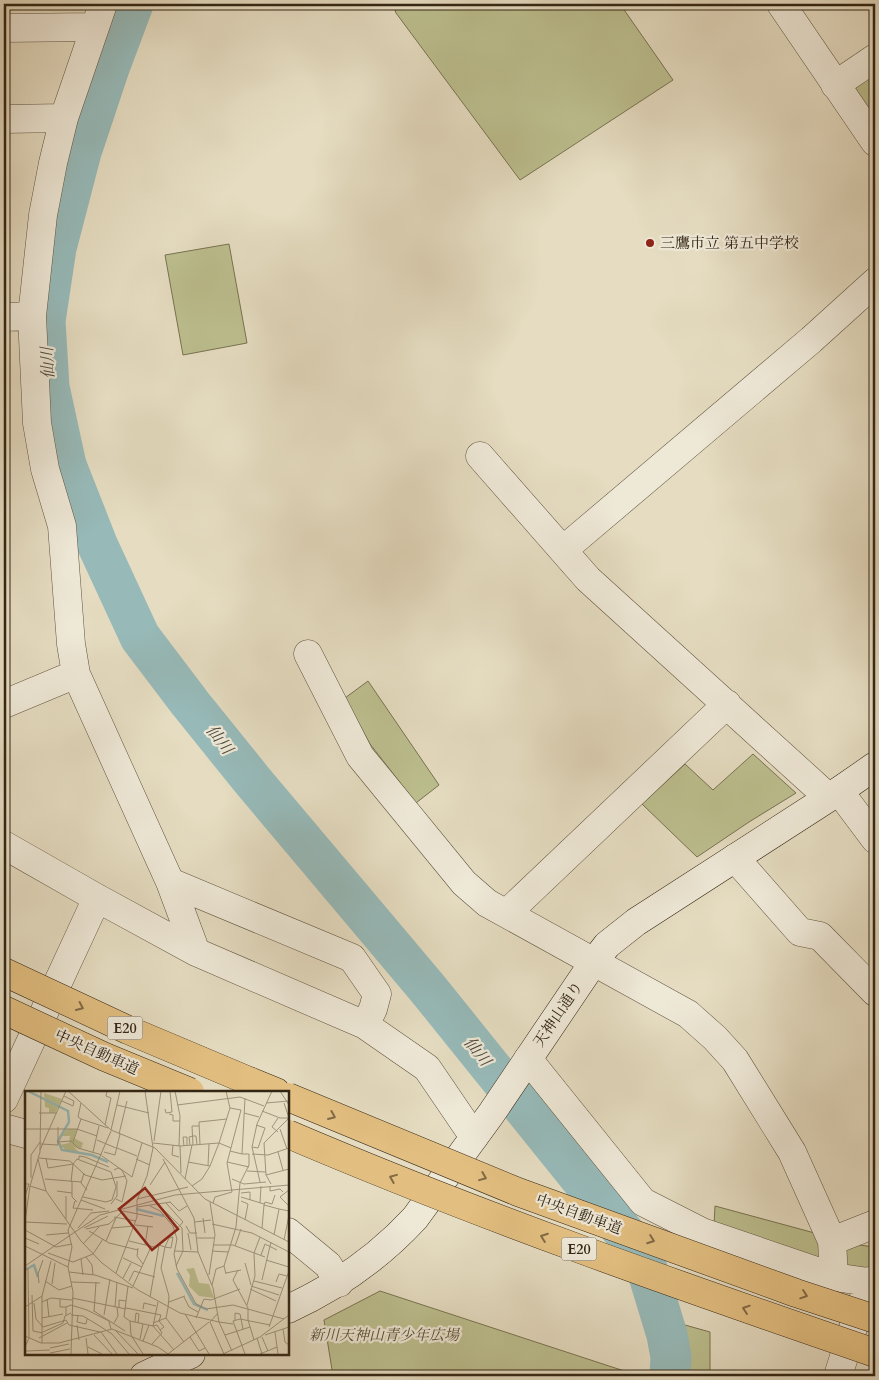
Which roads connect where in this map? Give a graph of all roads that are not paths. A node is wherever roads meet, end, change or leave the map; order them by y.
1 (782, 4) edge
2 (99, 15) edge
3 (4, 28) edge
4 (875, 58) edge
5 (835, 85) junction
6 (64, 118) junction
7 (4, 119) edge
8 (875, 142) edge
9 (875, 282) edge
10 (32, 316) junction
11 (4, 317) edge
12 (480, 456) dead end
13 (563, 550) junction
14 (308, 654) dead end
15 (76, 674) junction
16 (4, 704) edge
17 (727, 704) junction
18 (875, 766) edge
19 (833, 794) junction
20 (875, 839) edge
21 (4, 845) edge
22 (735, 858) junction
23 (170, 882) junction
24 (97, 898) junction
25 (506, 914) junction
26 (196, 952) junction
27 (593, 963) junction
28 (4, 972) edge
29 (875, 992) edge
30 (4, 1010) edge
31 (365, 1025) junction
32 (525, 1063) junction
33 (188, 1091) edge
34 (274, 1091) edge
35 (289, 1097) edge
36 (4, 1099) edge
37 (4, 1128) edge
38 (25, 1134) edge
39 (289, 1134) edge
40 (474, 1137) junction
41 (875, 1224) edge
42 (289, 1233) edge
43 (832, 1241) junction
44 (834, 1277) junction
45 (339, 1282) junction
46 (872, 1282) edge
47 (289, 1309) edge
48 (875, 1319) edge
49 (875, 1353) edge
50 (189, 1355) edge
51 (144, 1376) edge
52 (838, 1376) edge

1 - 5 street
2 - 3 street
2 - 6 street
4 - 5 street
5 - 8 street
6 - 7 street
6 - 10 street
9 - 13 street
10 - 11 street
10 - 15 street
12 - 13 street
13 - 17 street
14 - 25 street
15 - 16 street
15 - 23 street
17 - 19 street
17 - 25 street
18 - 19 street, 天神山通り
19 - 20 street
19 - 22 street, 天神山通り
21 - 24 street
22 - 27 street, 天神山通り
22 - 29 street
23 - 26 street
23 - 31 street
24 - 26 street
24 - 36 street
25 - 27 street
26 - 31 street
27 - 32 street, 天神山通り
27 - 43 street
28 -> 34 highway, E20, bridge
30 - 33 highway, 中央自動車道 / E20, bridge
31 - 40 street
32 - 40 street, 天神山通り
32 - 44 street
35 -> 48 highway, 中央自動車道, bridge
37 - 38 street
49 -> 39 highway, E20, bridge
40 - 45 street, 天神山通り
41 - 43 street
42 - 45 street
43 - 44 street
44 - 46 street
45 - 47 street, 天神山通り
46 - 52 street
50 - 51 street

